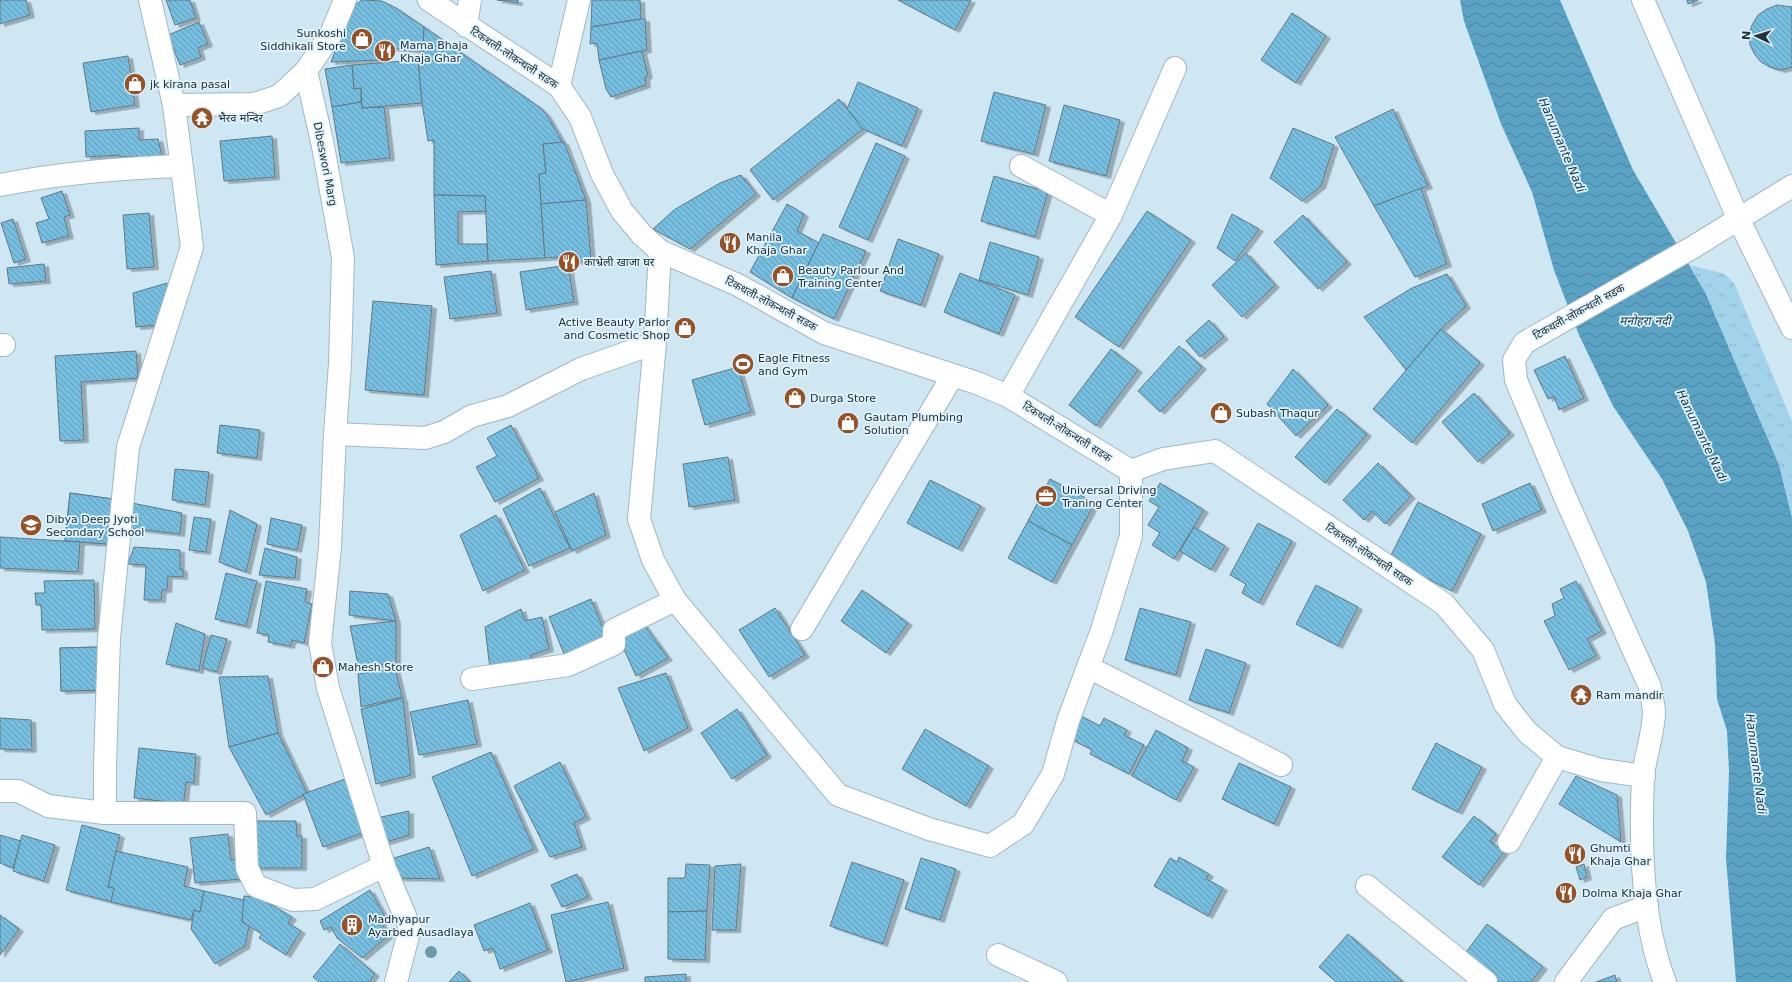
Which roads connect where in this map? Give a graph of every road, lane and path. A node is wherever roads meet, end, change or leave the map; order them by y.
1 (150, 0) edge
2 (345, 0) edge
3 (429, 0) edge
4 (470, 0) edge
5 (579, 0) edge
6 (1643, 0) edge
7 (466, 26) junction
8 (1175, 68) dead end
9 (306, 71) junction
10 (559, 86) junction
11 (174, 105) junction
12 (181, 166) junction
13 (1021, 166) dead end
14 (0, 185) edge
15 (1792, 186) edge
16 (1111, 215) junction
17 (1738, 218) junction
18 (660, 251) junction
19 (1792, 328) edge
20 (655, 343) junction
21 (953, 375) junction
22 (1008, 396) junction
23 (335, 434) junction
24 (1131, 472) junction
25 (675, 600) junction
26 (802, 629) dead end
27 (1088, 667) junction
28 (472, 678) dead end
29 (1557, 757) junction
30 (1281, 765) dead end
31 (1644, 776) junction
32 (0, 791) edge
33 (105, 813) junction
34 (1509, 842) dead end
35 (384, 866) junction
36 (1368, 886) dead end
37 (1646, 906) junction
38 (998, 955) dead end
39 (396, 982) edge
40 (1056, 982) edge
41 (1486, 982) edge
42 (1566, 982) edge
43 (1665, 982) edge

1 - 11 street
2 - 9 street
3 - 7 street, टिकथली-लोकन्थली सडक
4 - 7 street
5 - 10 street
6 - 17 street
7 - 10 street, टिकथली-लोकन्थली सडक
8 - 16 street
9 - 11 street
9 - 23 street, Dibeswori Marg
10 - 18 street, टिकथली-लोकन्थली सडक
11 - 12 street
12 - 14 street
12 - 33 street
13 - 16 street
15 - 17 street, टिकथली-लोकन्थली सडक
16 - 22 street
17 - 19 street
17 - 31 street, टिकथली-लोकन्थली सडक
18 - 20 street
18 - 21 street, टिकथली-लोकन्थली सडक
20 - 23 street
20 - 25 street
21 - 22 street, टिकथली-लोकन्थली सडक
21 - 26 street
22 - 24 street, टिकथली-लोकन्थली सडक
23 - 35 street, Dibeswori Marg
24 - 27 street
24 - 29 street, टिकथली-लोकन्थली सडक
25 - 27 street
25 - 28 street
27 - 30 street
29 - 31 street, टिकथली-लोकन्थली सडक
29 - 34 street
31 - 37 street
32 - 33 street
33 - 35 street
35 - 39 street, Dibeswori Marg
36 - 41 street
37 - 42 street
37 - 43 street
38 - 40 street

